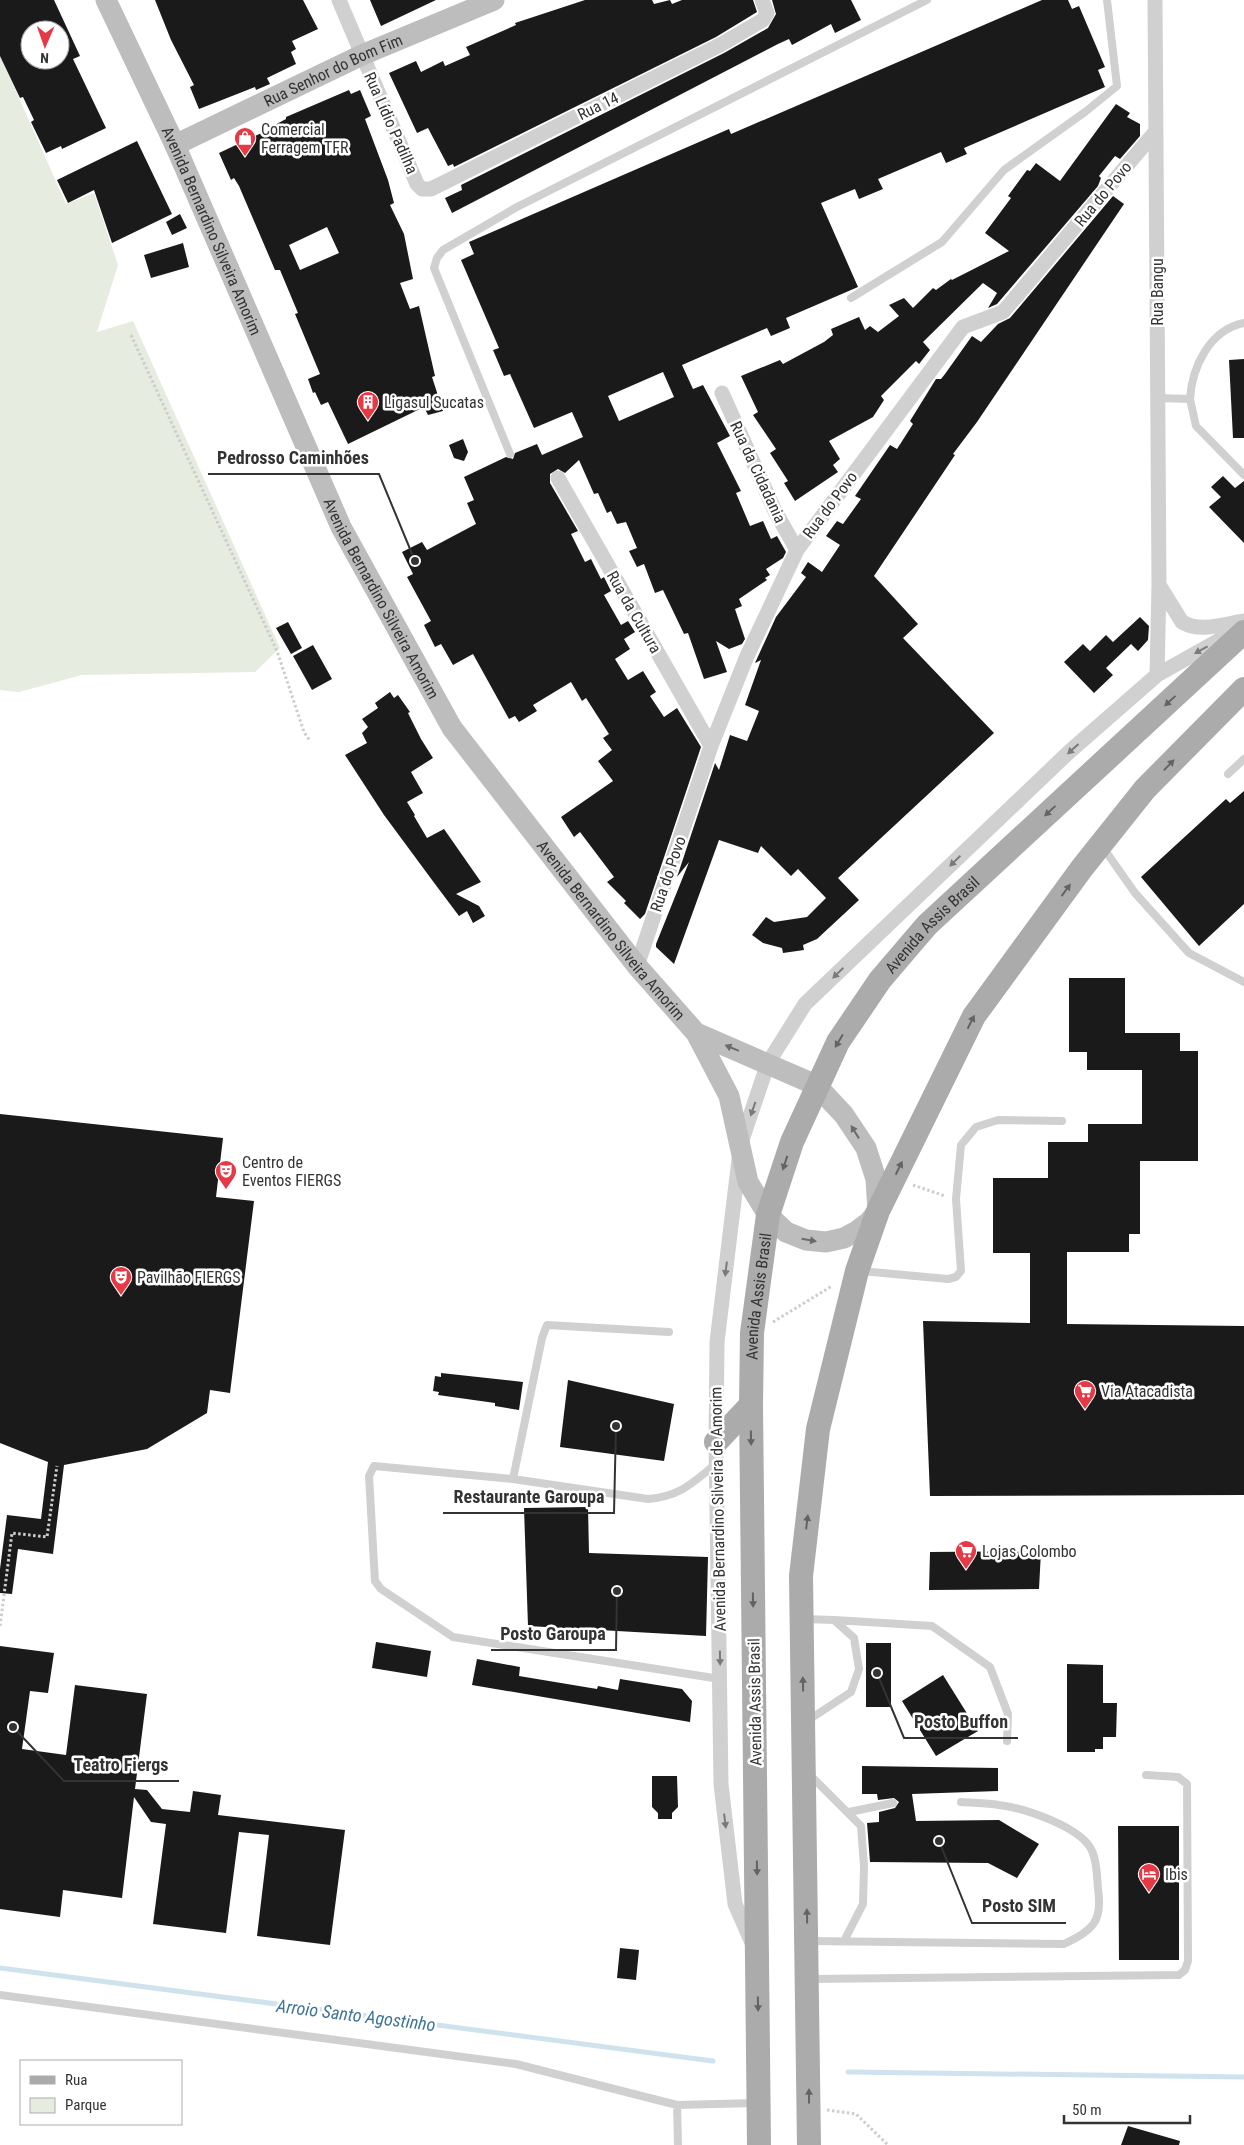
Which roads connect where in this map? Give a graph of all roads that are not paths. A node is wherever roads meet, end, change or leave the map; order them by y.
1 (106, 0) edge
2 (339, 0) edge
3 (494, 0) edge
4 (927, 0) edge
5 (1107, 0) edge
6 (1155, 0) edge
7 (765, 6) edge
8 (362, 55) junction
9 (1156, 132) junction
10 (175, 145) junction
11 (422, 189) joint
12 (850, 298) dead end
13 (1244, 323) edge
14 (722, 393) dead end
15 (1158, 398) junction
16 (1190, 399) junction
17 (510, 454) dead end
18 (1244, 475) edge
19 (558, 478) dead end
20 (797, 550) junction
21 (1159, 584) junction
22 (1244, 621) edge
23 (1244, 626) edge
24 (1244, 632) edge
25 (1157, 674) junction
26 (1244, 689) edge
27 (710, 746) junction
28 (1244, 759) edge
29 (1228, 774) dead end
30 (1101, 844) junction
31 (637, 966) junction
32 (1244, 982) edge
33 (696, 1033) junction
34 (768, 1063) junction
35 (816, 1085) junction
36 (1062, 1120) dead end
37 (741, 1143) junction
38 (878, 1212) junction
39 (768, 1215) junction
40 (857, 1271) junction
41 (669, 1332) dead end
42 (750, 1405) junction
43 (716, 1453) junction
44 (513, 1479) junction
45 (802, 1619) junction
46 (834, 1620) junction
47 (720, 1679) junction
48 (804, 1723) junction
49 (1007, 1741) dead end
50 (804, 1770) junction
51 (1146, 1776) dead end
52 (961, 1802) dead end
53 (894, 1803) dead end
54 (849, 1812) junction
55 (808, 1941) junction
56 (844, 1941) junction
57 (758, 1956) junction
58 (808, 1979) junction
59 (0, 1995) edge
60 (760, 2103) junction
61 (677, 2104) junction
62 (678, 2145) edge
63 (759, 2145) edge
64 (810, 2145) edge

1 - 10 main road, Avenida Bernardino Silveira Amorim
2 - 8 street, Rua Lídio Padilha
3 - 8 main road, Rua Senhor do Bom Fim
4 - 17 lane
5 - 12 lane
6 - 9 street, Rua Bangu
7 - 11 street, Rua 14
8 - 10 main road, Rua Senhor do Bom Fim
8 - 11 street, Rua Lídio Padilha
9 - 15 street, Rua Bangu
9 - 20 street, Rua do Povo
10 - 31 main road, Avenida Bernardino Silveira Amorim
13 - 16 lane
14 - 20 street, Rua da Cidadania
15 - 16 lane
15 - 21 street, Rua Bangu
16 - 18 lane
19 - 27 street, Rua da Cultura
20 - 27 street, Rua do Povo
21 - 22 street
21 - 25 street, Rua Bangu
23 -> 25 street, Avenida Bernardino Silveira de Amorim
24 -> 35 main road, Avenida Assis Brasil
25 -> 34 street, Avenida Bernardino Silveira de Amorim
30 -> 26 main road
27 - 31 street, Rua do Povo
28 - 29 lane
30 - 32 lane
38 -> 30 main road
31 - 33 main road, Avenida Bernardino Silveira Amorim
34 -> 33 main road, Avenida Bernardino Silveira Amorim
33 - 37 main road, Avenida Bernardino Silveira Amorim
34 - 35 main road, Avenida Bernardino Silveira Amorim
34 -> 37 street, Avenida Bernardino Silveira de Amorim
38 -> 35 main road, Avenida Bernardino Silveira Amorim
35 -> 39 main road, Avenida Assis Brasil
36 - 40 lane
37 - 39 main road, Avenida Bernardino Silveira Amorim
37 -> 43 street, Avenida Bernardino Silveira de Amorim
39 -> 38 main road, Avenida Bernardino Silveira Amorim
38 - 40 main road
39 - 42 main road, Avenida Assis Brasil
45 -> 40 main road
41 - 44 lane
42 - 43 main road
42 -> 57 main road, Avenida Assis Brasil
43 - 44 lane
43 -> 47 street, Avenida Bernardino Silveira de Amorim
44 - 47 lane
45 - 46 lane
48 -> 45 main road
46 - 48 lane
46 - 49 lane
47 -> 57 street, Avenida Bernardino Silveira de Amorim
48 - 50 main road
50 - 54 lane
55 -> 50 main road
51 - 58 lane
52 - 56 lane
53 - 54 lane
54 - 56 lane
55 - 56 lane
55 - 58 main road
57 -> 60 main road, Avenida Assis Brasil
64 -> 58 main road
59 - 61 lane
60 - 61 lane
60 - 63 main road, Avenida Assis Brasil
61 - 62 lane

